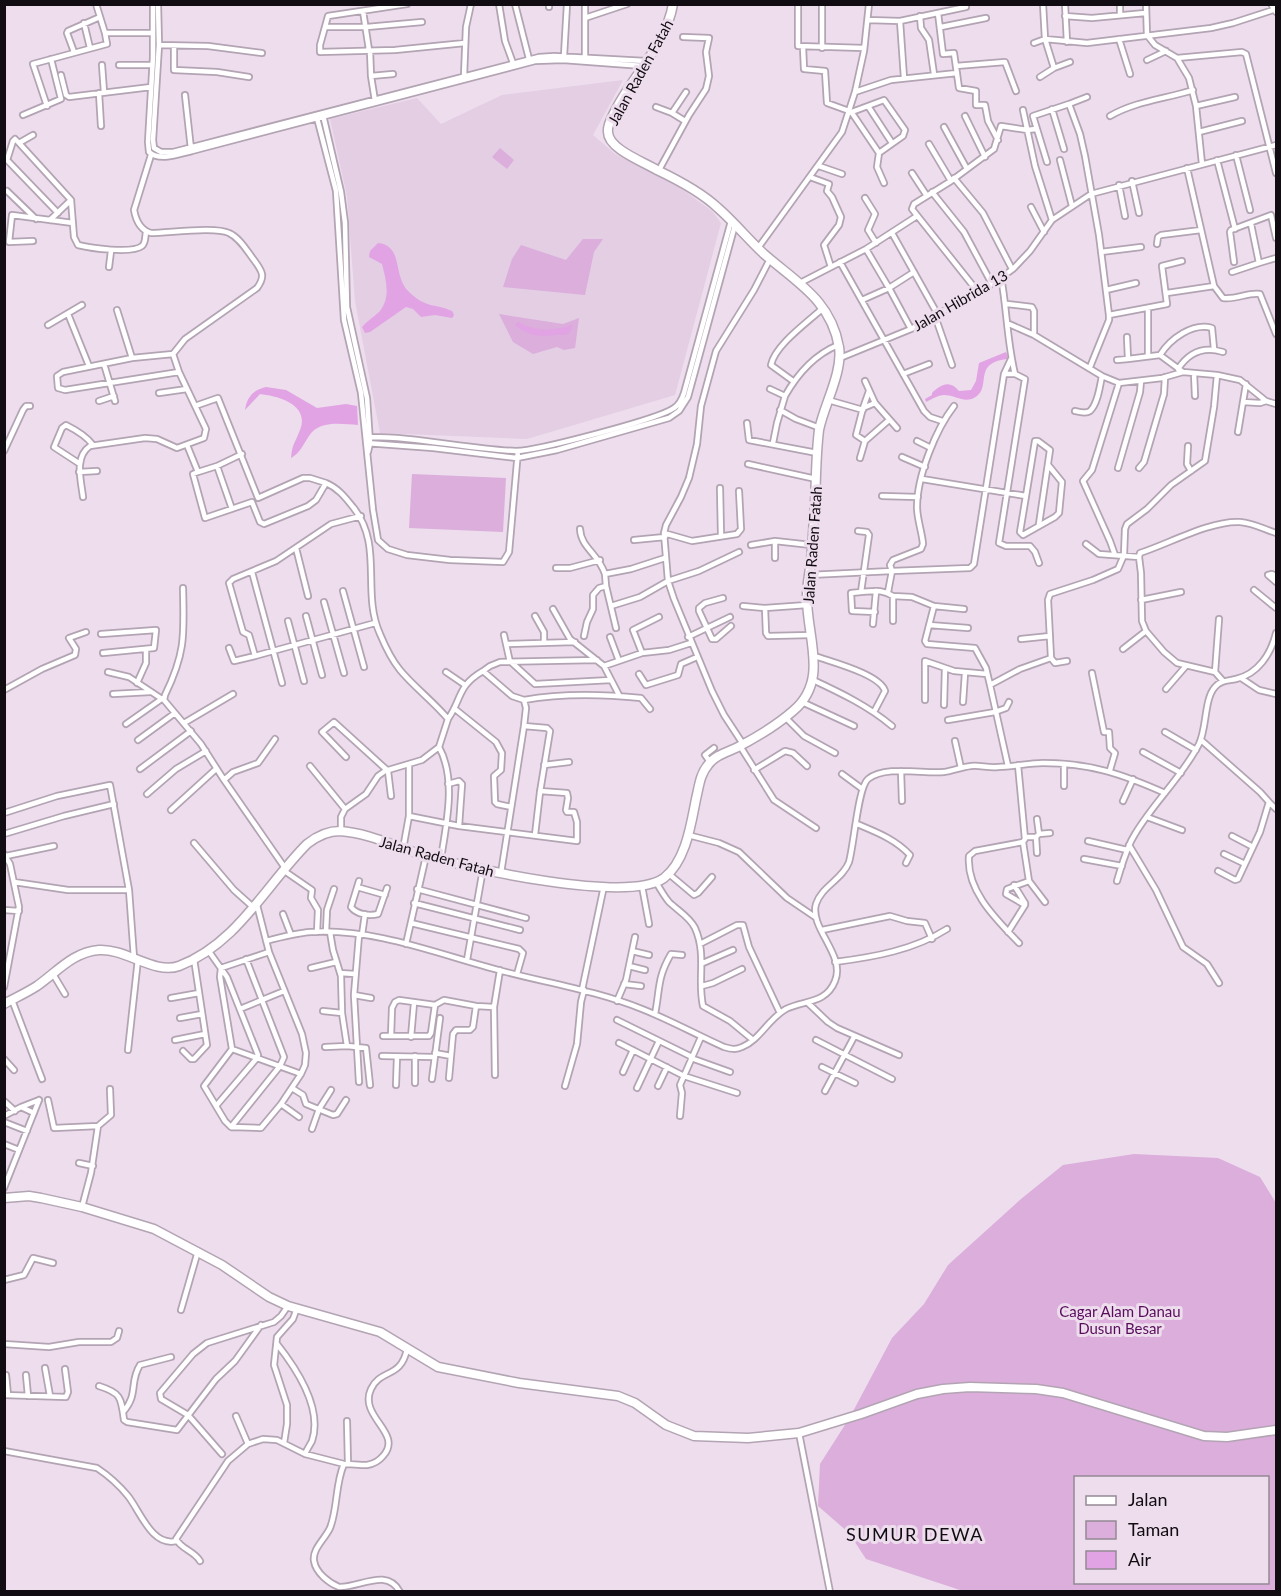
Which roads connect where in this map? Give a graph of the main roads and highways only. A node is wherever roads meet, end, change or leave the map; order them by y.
1 (674, 4) edge
2 (8, 1002) edge
3 (4, 1197) edge
4 (1276, 1430) edge

1 - 2 highway, Jalan Raden Fatah
3 - 4 highway

